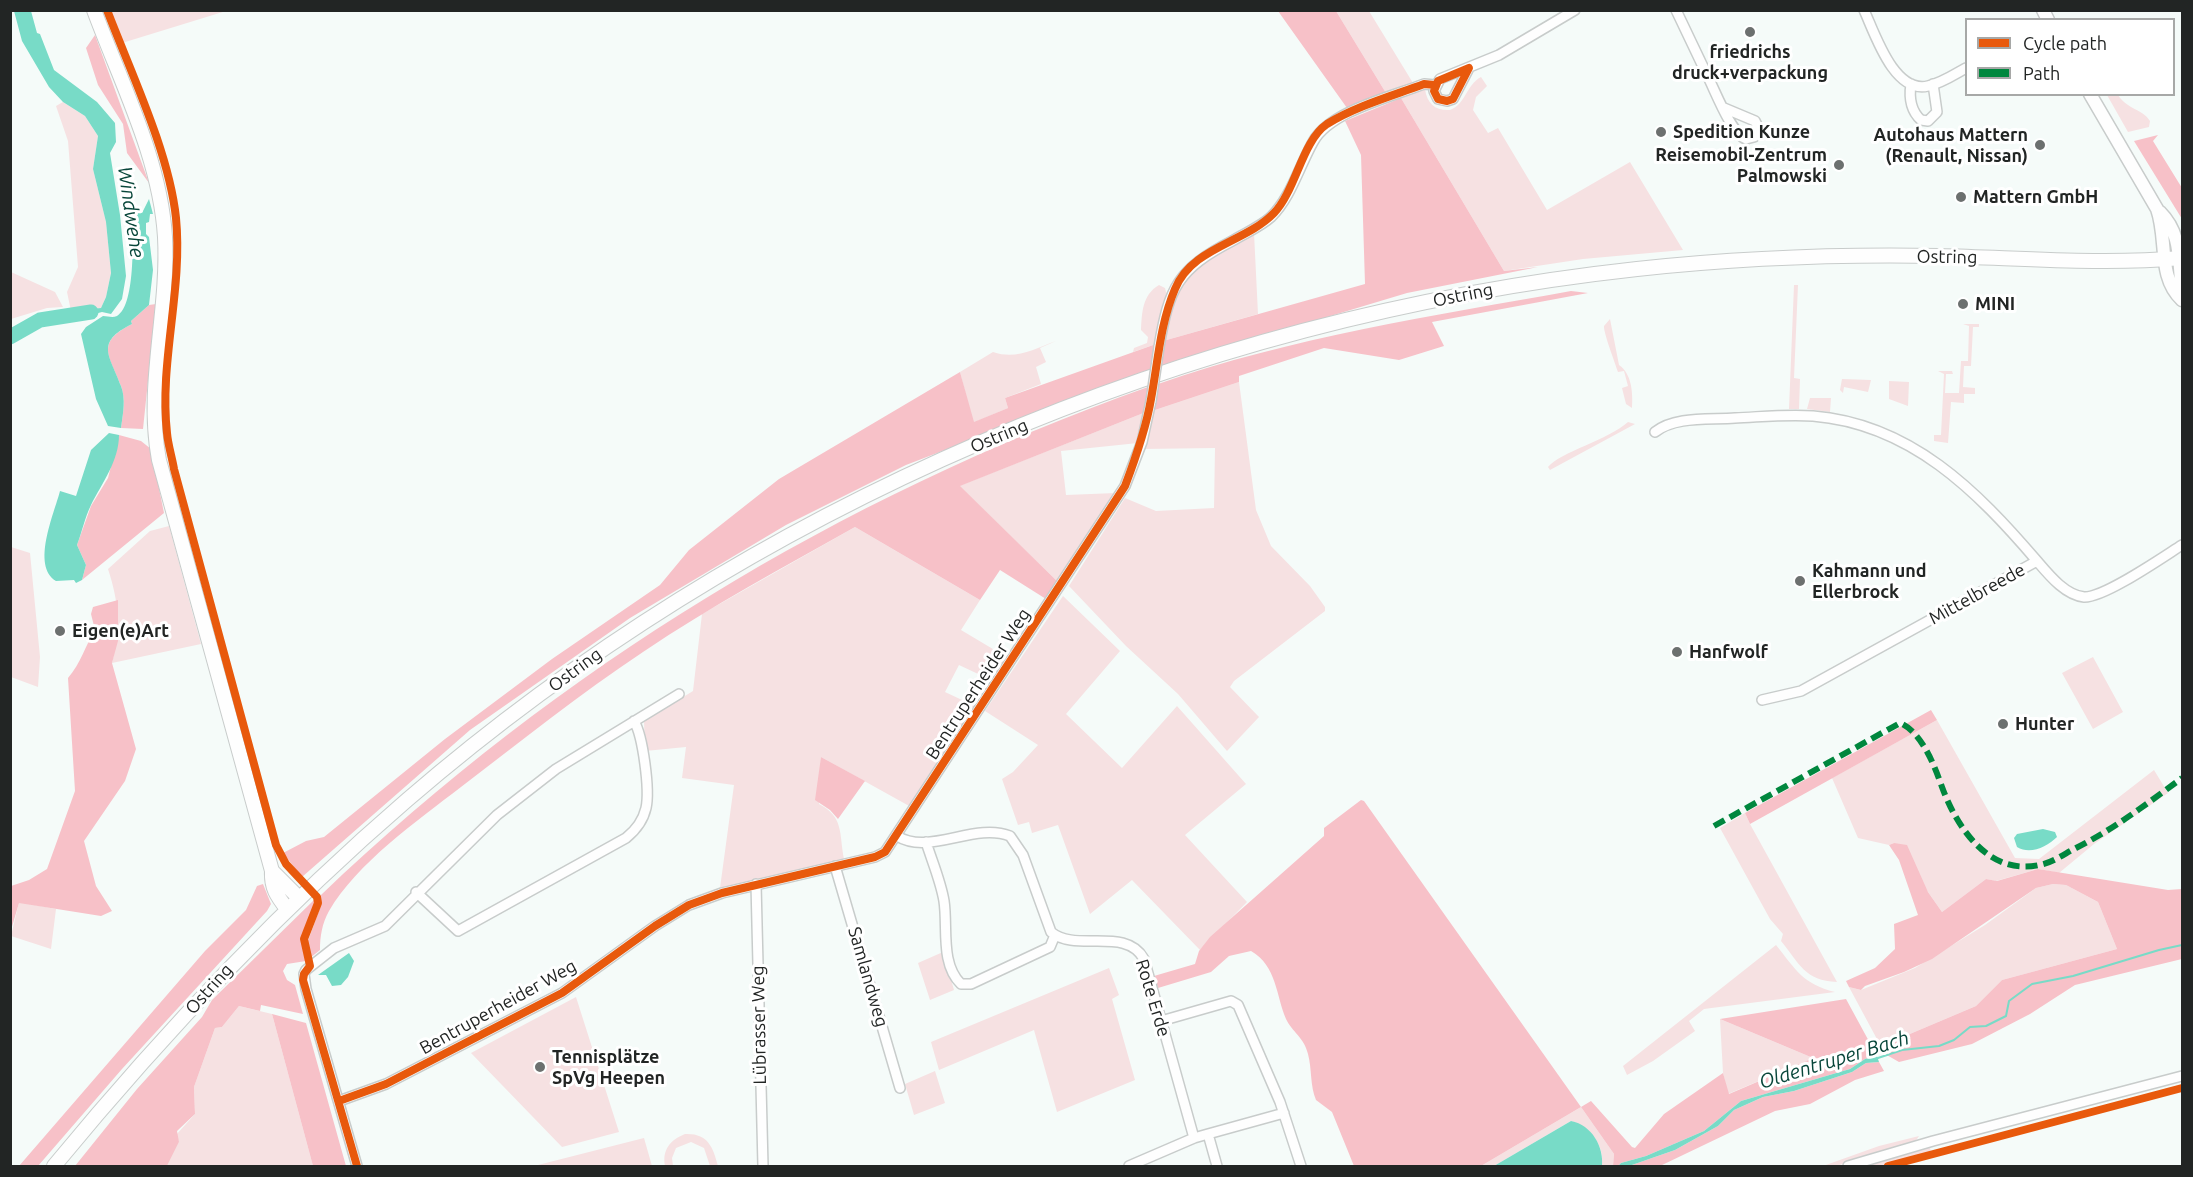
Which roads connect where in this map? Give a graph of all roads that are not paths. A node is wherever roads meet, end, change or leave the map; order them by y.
1 (94, 10) edge
2 (1575, 10) edge
3 (1676, 10) edge
4 (1864, 10) edge
5 (1469, 68) junction
6 (1965, 68) edge
7 (1911, 84) junction
8 (1933, 84) junction
9 (1435, 85) junction
10 (2091, 96) edge
11 (1724, 108) dead end
12 (2157, 209) junction
13 (2181, 258) edge
14 (2165, 260) junction
15 (2182, 289) edge
16 (2182, 300) edge
17 (1654, 432) dead end
18 (2182, 545) edge
19 (2037, 561) junction
20 (679, 694) dead end
21 (1762, 700) dead end
22 (634, 721) junction
23 (897, 836) junction
24 (926, 842) junction
25 (835, 866) junction
26 (272, 871) junction
27 (756, 884) junction
28 (416, 892) junction
29 (299, 898) junction
30 (287, 909) junction
31 (1055, 935) junction
32 (1161, 1021) junction
33 (2182, 1076) edge
34 (900, 1088) dead end
35 (339, 1101) junction
36 (1284, 1113) junction
37 (1208, 1134) junction
38 (1194, 1138) junction
39 (54, 1167) edge
40 (357, 1167) edge
41 (763, 1167) edge
42 (1129, 1167) edge
43 (1217, 1167) edge
44 (1301, 1167) edge
45 (1848, 1167) edge

1 - 26 main road
2 - 5 street, Bentruperheider Weg
3 - 11 street
4 - 7 street
5 - 9 street, Bentruperheider Weg
5 - 9 street
6 - 8 street
7 - 8 street
7 - 8 street
9 - 23 street, Bentruperheider Weg, bridge
10 - 12 street
12 - 13 street
12 - 14 street
13 - 14 main road, Ostring
13 - 15 street
14 - 16 street
14 - 29 main road, Ostring
17 - 19 street
18 - 19 street, Mittelbreede
19 - 21 street, Mittelbreede
20 - 22 street
22 - 28 street
22 - 28 street
23 - 24 street
23 - 25 street, Bentruperheider Weg
24 - 31 street
24 - 31 street
25 - 27 street, Bentruperheider Weg
25 - 34 street, Samlandweg
26 - 29 main road
26 - 30 main road
27 - 35 street, Bentruperheider Weg
27 - 41 street, Lübrasser Weg
28 - 35 street
29 - 30 main road, Ostring
30 - 39 main road, Ostring
31 - 32 street, Rote Erde
32 - 36 street
32 - 38 street, Rote Erde
33 - 45 street
35 - 40 street
36 - 37 street
36 - 44 street
37 - 38 street
37 - 43 street
38 - 42 street

